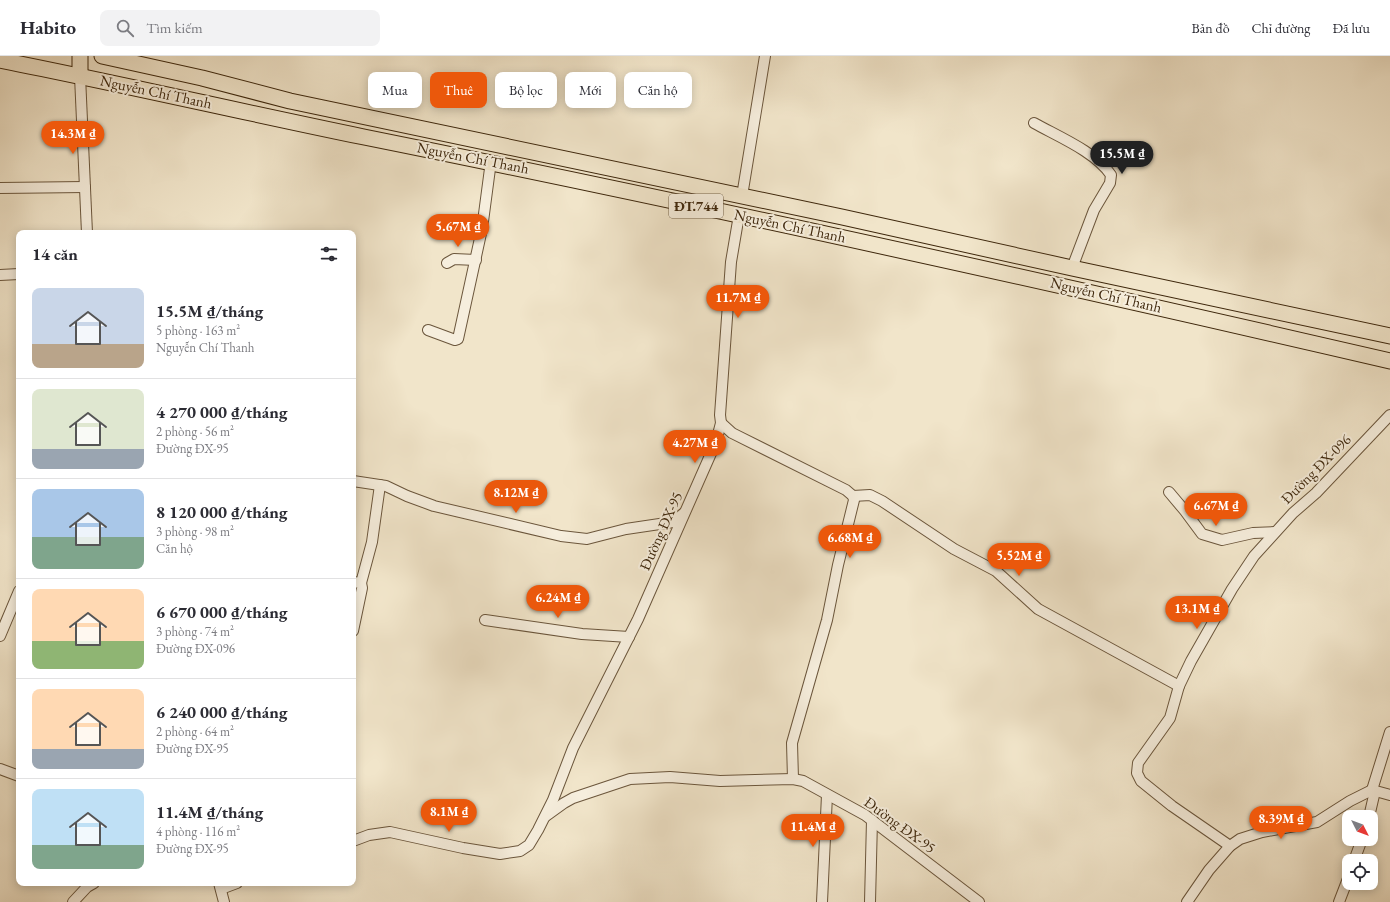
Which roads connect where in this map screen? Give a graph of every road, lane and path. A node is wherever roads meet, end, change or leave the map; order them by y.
1 (80, 56) edge
2 (102, 56) edge
3 (765, 56) edge
4 (0, 60) edge
5 (80, 76) junction
6 (290, 101) junction
7 (285, 120) junction
8 (1034, 123) dead end
9 (493, 144) junction
10 (491, 161) junction
11 (85, 187) junction
12 (0, 188) edge
13 (742, 196) junction
14 (739, 215) junction
15 (87, 230) edge
16 (476, 260) junction
17 (447, 263) dead end
18 (1072, 268) junction
19 (16, 274) edge
20 (0, 275) edge
21 (428, 330) dead end
22 (1390, 336) edge
23 (1390, 361) edge
24 (1390, 416) edge
25 (721, 423) junction
26 (356, 481) edge
27 (380, 485) junction
28 (1169, 492) dead end
29 (853, 496) junction
30 (686, 512) junction
31 (1275, 532) junction
32 (357, 583) edge
33 (16, 599) edge
34 (356, 616) edge
35 (485, 620) dead end
36 (0, 636) edge
37 (629, 637) junction
38 (1179, 686) junction
39 (1390, 732) edge
40 (0, 769) edge
41 (16, 775) edge
42 (794, 779) junction
43 (1374, 790) junction
44 (826, 795) junction
45 (1390, 795) edge
46 (1370, 810) edge
47 (544, 817) junction
48 (872, 820) junction
49 (356, 839) edge
50 (1230, 846) junction
51 (89, 886) edge
52 (220, 886) edge
53 (1344, 890) edge
54 (73, 902) edge
55 (224, 902) edge
56 (822, 902) edge
57 (870, 902) edge
58 (979, 902) edge
59 (1187, 902) edge
60 (1339, 902) edge

1 - 5 main road
2 - 6 main road, Nguyễn Chí Thanh / ĐT.744
3 - 13 street
4 - 5 main road, Nguyễn Chí Thanh / ĐT.744
5 - 7 main road, Nguyễn Chí Thanh / ĐT.744
5 - 11 street
6 - 7 main road
6 - 9 main road, Nguyễn Chí Thanh / ĐT.744
7 - 10 main road, Nguyễn Chí Thanh / ĐT.744
8 - 18 street
9 - 10 main road
9 - 13 main road, Nguyễn Chí Thanh / ĐT.744
10 - 14 main road, Nguyễn Chí Thanh / ĐT.744
10 - 16 street
11 - 12 street
11 - 15 street
13 - 14 main road
13 - 18 main road, Nguyễn Chí Thanh / ĐT.744
14 - 23 main road, Nguyễn Chí Thanh / ĐT.744
14 - 25 street, Đường ĐX-95
16 - 17 street
16 - 21 street
18 - 22 main road, Nguyễn Chí Thanh / ĐT.744
19 - 20 street
24 - 31 street, Đường ĐX-096
25 - 29 street
25 - 30 street, Đường ĐX-95
26 - 27 street
27 - 30 street
27 - 32 street
28 - 31 street
29 - 38 street
29 - 42 street
30 - 37 street, Đường ĐX-95
31 - 38 street, Đường ĐX-096
32 - 34 street
33 - 36 street
35 - 37 street
37 - 47 street, Đường ĐX-95
38 - 50 street, Đường ĐX-096
39 - 43 street
40 - 41 street
42 - 44 street, Đường ĐX-95
42 - 47 street, Đường ĐX-95
43 - 45 street
43 - 46 street
43 - 50 street
44 - 48 street, Đường ĐX-95
44 - 56 street
47 - 49 street, Đường ĐX-95
48 - 57 street
48 - 58 street, Đường ĐX-95
50 - 59 street
51 - 54 street
52 - 55 street
53 - 60 street

